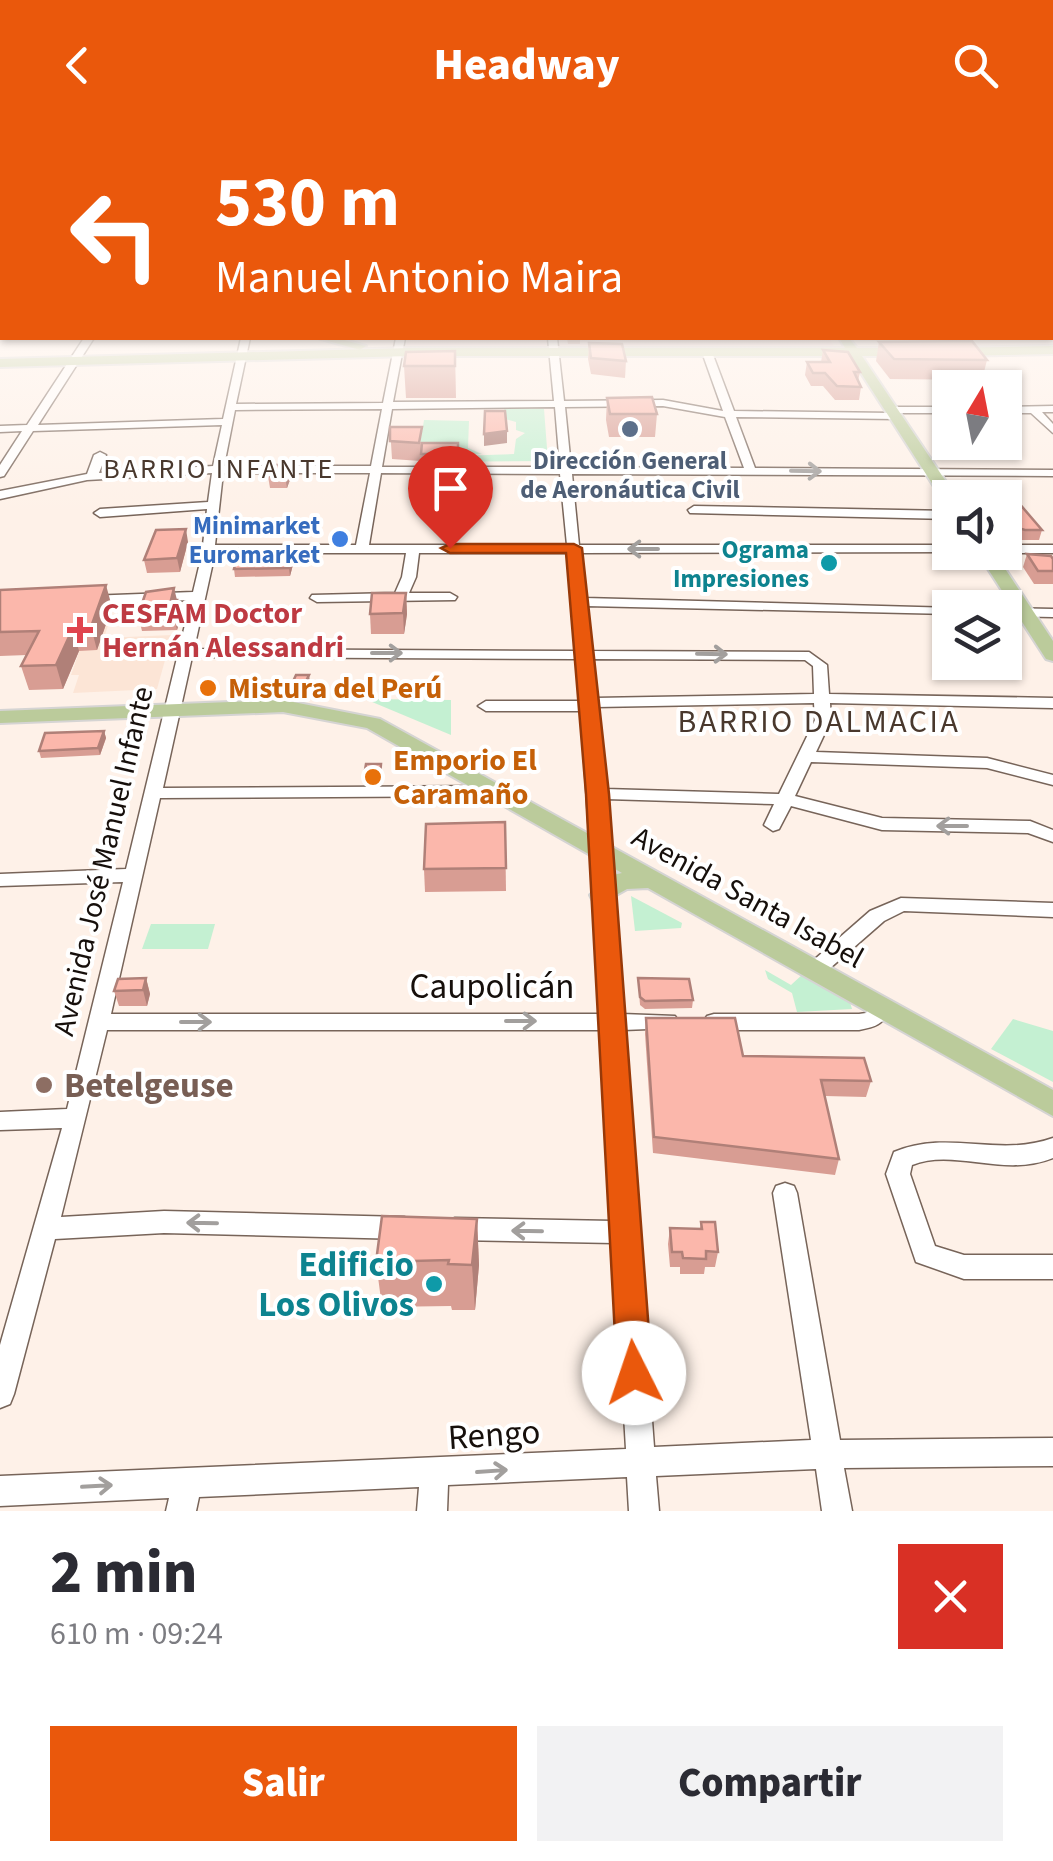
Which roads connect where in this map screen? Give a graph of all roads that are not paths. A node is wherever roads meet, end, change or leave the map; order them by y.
1 (59, 383) edge
2 (236, 383) edge
3 (391, 383) edge
4 (558, 383) edge
5 (717, 383) edge
6 (874, 383) edge
7 (560, 404) junction
8 (387, 405) junction
9 (231, 407) junction
10 (1022, 409) edge
11 (1033, 409) junction
12 (1053, 409) edge
13 (932, 411) edge
14 (728, 414) junction
15 (894, 414) junction
16 (228, 422) junction
17 (30, 428) junction
18 (0, 429) edge
19 (1053, 430) edge
20 (100, 455) dead end
21 (218, 468) junction
22 (376, 468) junction
23 (566, 469) junction
24 (750, 470) junction
25 (1053, 473) edge
26 (0, 474) edge
27 (934, 474) junction
28 (92, 476) junction
29 (938, 480) edge
30 (0, 495) edge
31 (213, 504) junction
32 (694, 510) dead end
33 (100, 513) dead end
34 (932, 515) edge
35 (413, 548) junction
36 (574, 548) junction
37 (208, 549) junction
38 (362, 549) junction
39 (932, 549) edge
40 (1022, 549) edge
41 (1053, 549) edge
42 (198, 596) junction
43 (317, 598) dead end
44 (400, 598) junction
45 (450, 598) dead end
46 (65, 600) edge
47 (579, 602) junction
48 (932, 610) edge
49 (1022, 612) edge
50 (1053, 613) edge
51 (1022, 620) edge
52 (184, 652) junction
53 (584, 653) junction
54 (1053, 656) edge
55 (824, 699) junction
56 (1053, 702) edge
57 (589, 705) junction
58 (486, 706) dead end
59 (172, 710) junction
60 (0, 717) edge
61 (808, 757) junction
62 (1053, 780) edge
63 (494, 791) junction
64 (153, 794) junction
65 (598, 794) junction
66 (785, 798) junction
67 (773, 825) dead end
68 (1051, 834) edge
69 (599, 850) junction
70 (134, 875) junction
71 (0, 880) edge
72 (650, 881) junction
73 (602, 895) junction
74 (1053, 910) edge
75 (814, 971) junction
76 (880, 1010) junction
77 (610, 1021) junction
78 (99, 1022) junction
79 (1053, 1104) edge
80 (76, 1118) junction
81 (0, 1121) edge
82 (1053, 1148) edge
83 (785, 1192) dead end
84 (45, 1229) junction
85 (625, 1232) junction
86 (1053, 1268) edge
87 (0, 1394) edge
88 (1053, 1452) edge
89 (827, 1454) junction
90 (640, 1462) junction
91 (434, 1475) junction
92 (188, 1481) junction
93 (0, 1491) edge
94 (181, 1511) edge
95 (432, 1511) edge
96 (644, 1511) edge
97 (837, 1511) edge

1 - 17 street
2 - 9 street, Avenida José Manuel Infante
3 - 8 street
4 - 7 street
5 - 14 street
6 - 15 main road
7 - 8 street
7 - 14 street
7 - 23 street
8 - 9 street
8 - 22 street
9 - 16 street, Avenida José Manuel Infante
10 - 11 street
11 - 12 street
11 - 19 street
13 - 15 street
14 - 15 street
14 - 24 street
15 - 27 main road
16 - 17 street
16 - 21 street, Avenida José Manuel Infante
17 - 18 street
17 - 26 street
20 - 28 street
21 - 22 street
21 - 28 street
21 - 31 street, Avenida José Manuel Infante
22 - 23 street
22 - 38 street
23 - 24 street
23 - 36 street
24 -> 27 street
25 - 27 street
27 - 29 main road
28 - 30 street
31 - 33 street
31 - 37 street, Avenida José Manuel Infante
32 - 34 street
35 - 36 street
35 - 38 street
35 - 44 street
39 -> 36 street
36 - 47 street
37 - 38 street
37 - 42 street, Avenida José Manuel Infante
40 - 41 street
42 - 46 street
42 - 52 street, Avenida José Manuel Infante
43 - 44 street
44 - 45 street
47 - 48 street
47 - 53 street
49 - 50 street
51 - 54 main road
52 -> 53 street
52 - 59 street, Avenida José Manuel Infante
53 -> 55 street
53 - 57 street
55 - 56 street
55 - 57 street
55 - 61 street
57 - 58 street
57 - 65 street
59 - 60 main road, Avenida Santa Isabel
59 - 63 main road, Avenida Santa Isabel
59 - 64 street, Avenida José Manuel Infante
61 - 62 street
61 - 66 street
63 - 64 street
63 - 69 main road, Avenida Santa Isabel
64 - 70 street, Avenida José Manuel Infante
65 - 66 street
65 - 69 street
66 - 67 street
68 -> 66 street
69 - 72 main road, Avenida Santa Isabel
69 - 73 street
70 - 71 street
70 - 78 street, Avenida José Manuel Infante
72 - 73 main road
72 - 75 main road, Avenida Santa Isabel
73 - 77 street
74 - 75 street
75 - 76 main road, Avenida Santa Isabel
76 - 77 street, Caupolicán
76 - 79 main road, Avenida Santa Isabel
78 -> 77 street, Caupolicán
77 - 85 street
78 - 80 street, Avenida José Manuel Infante
80 - 81 street
80 - 84 street, Avenida José Manuel Infante
82 - 86 street
83 - 89 street
85 -> 84 street
84 - 87 street, Avenida José Manuel Infante
85 - 90 street
88 - 89 street, Rengo
89 - 90 street, Rengo
89 - 97 street
91 -> 90 street, Rengo
90 - 96 street
91 - 92 street, Rengo
91 - 95 street
93 -> 92 street, Rengo
92 - 94 street

